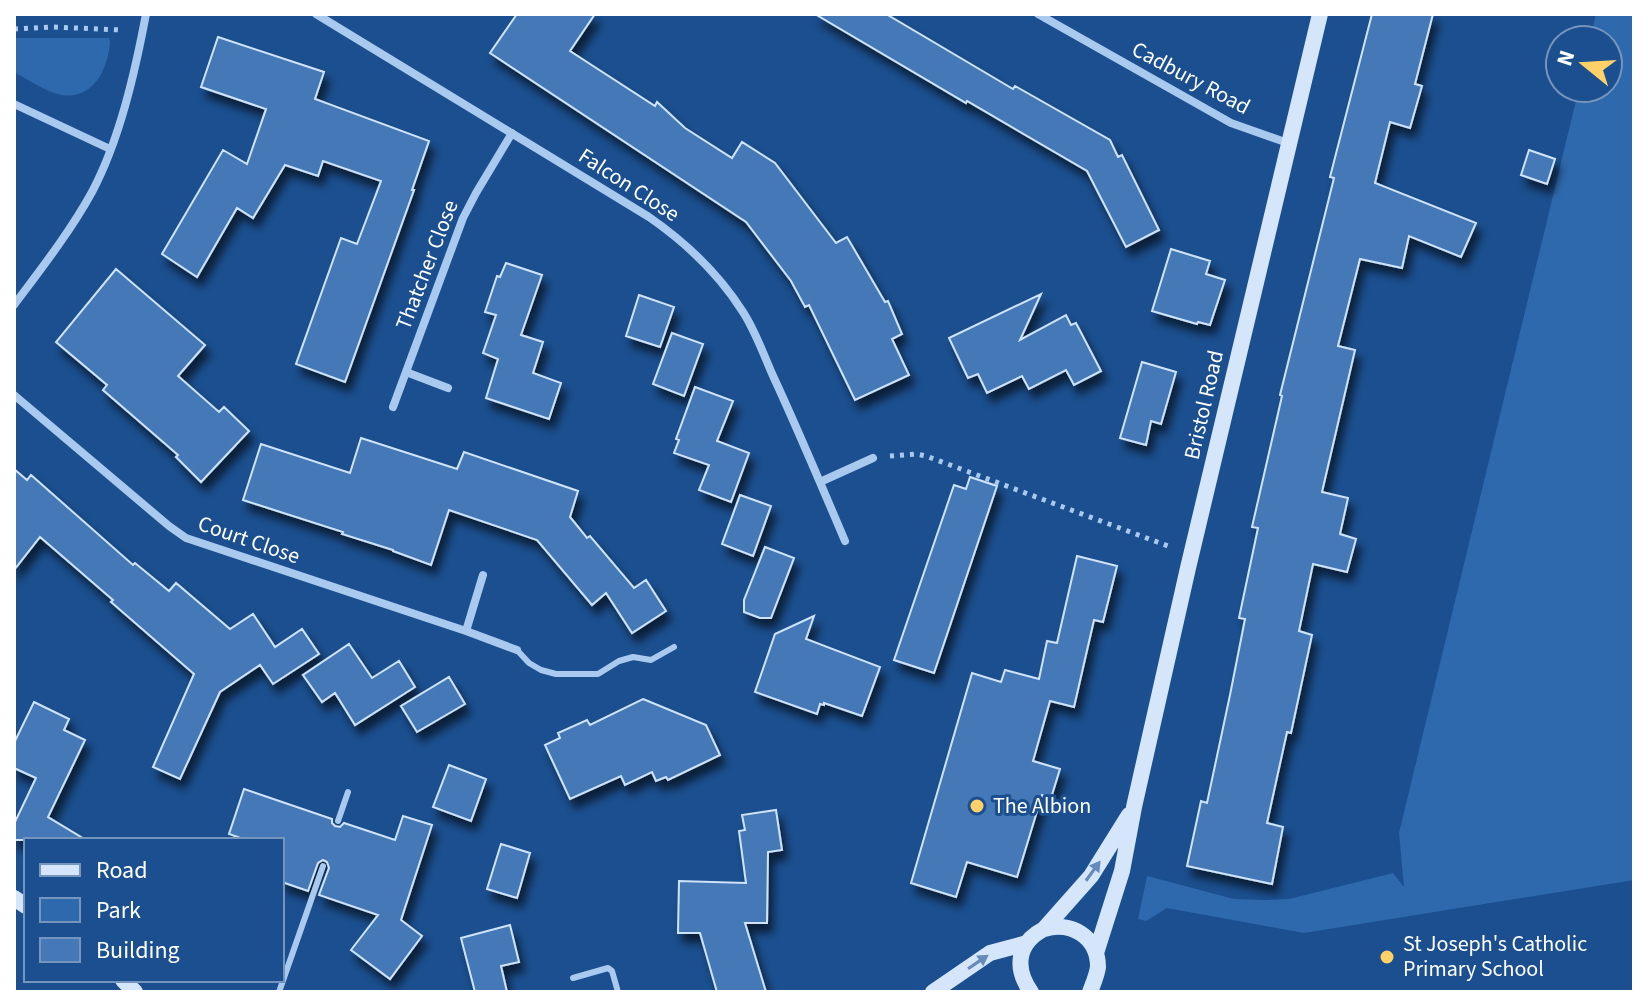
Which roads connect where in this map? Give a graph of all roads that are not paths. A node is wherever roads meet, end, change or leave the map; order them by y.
1 (146, 14) edge
2 (316, 14) edge
3 (1038, 14) edge
4 (1320, 14) edge
5 (14, 104) edge
6 (512, 133) junction
7 (1288, 143) junction
8 (110, 149) junction
9 (14, 305) edge
10 (406, 372) junction
11 (448, 388) dead end
12 (14, 395) edge
13 (393, 407) dead end
14 (873, 458) road end
15 (820, 482) junction
16 (845, 541) dead end
17 (483, 575) dead end
18 (466, 631) junction
19 (674, 647) dead end
20 (517, 650) joint
21 (348, 792) dead end
22 (1134, 807) junction
23 (338, 821) dead end
24 (323, 866) dead end
25 (1044, 929) junction
26 (1027, 943) junction
27 (1096, 953) junction
28 (284, 978) edge
29 (573, 978) dead end
30 (1091, 988) edge
31 (618, 992) edge
32 (933, 992) edge
33 (1031, 992) edge

1 - 8 street
2 - 6 street, Falcon Close
3 - 7 street, Cadbury Road
4 - 7 main road, Bristol Road
5 - 8 street
6 - 10 street, Thatcher Close
6 - 15 street, Falcon Close
7 - 22 main road, Bristol Road
8 - 9 street
10 - 11 street
10 - 13 street, Thatcher Close
12 - 18 street, Court Close
14 - 15 street
15 - 16 street, Falcon Close
17 - 18 street
18 - 20 street, Court Close
19 - 20 lane
21 - 23 lane
25 -> 22 main road
22 - 27 main road, Bristol Road
24 - 28 lane
25 - 26 main road
25 - 27 main road
32 -> 26 main road
26 - 33 main road
27 - 30 main road, Bristol Road
29 - 31 lane

